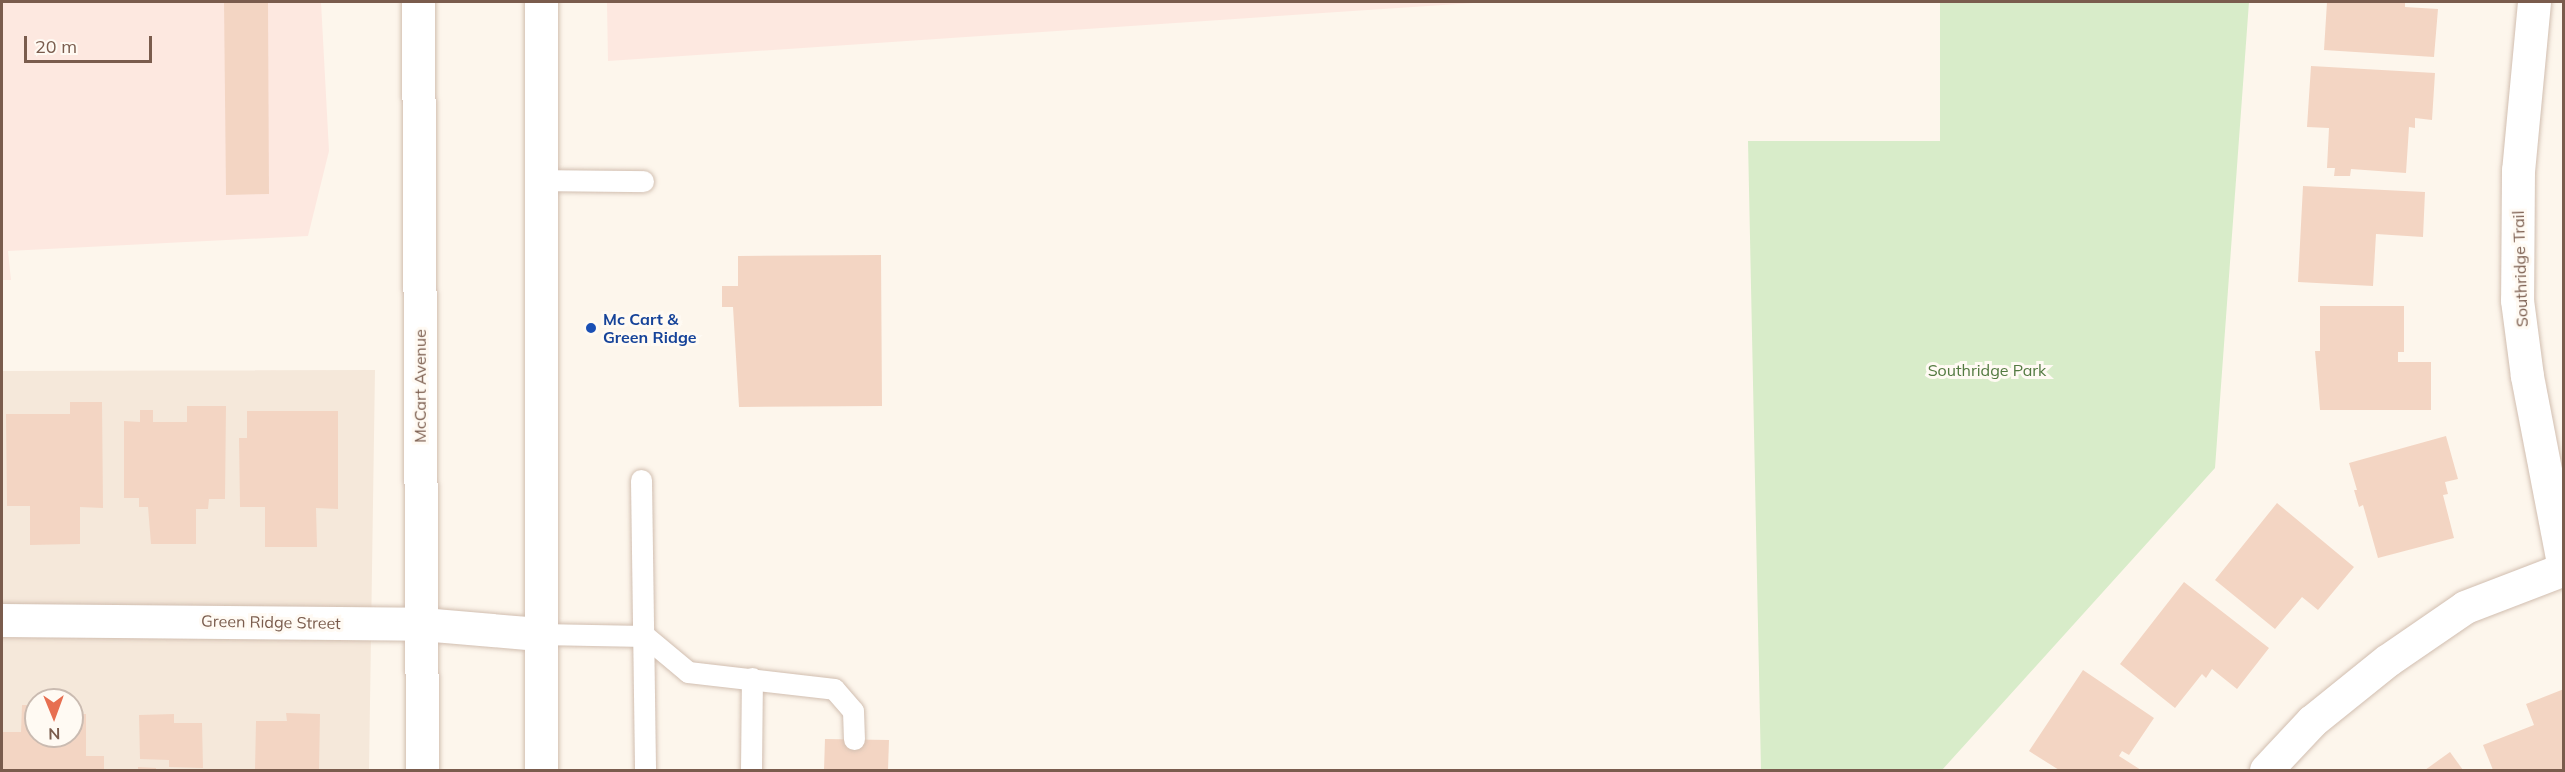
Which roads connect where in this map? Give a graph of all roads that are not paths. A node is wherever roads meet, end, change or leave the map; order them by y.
1 (418, 2) edge
2 (541, 2) edge
3 (2534, 2) edge
4 (540, 180) junction
5 (643, 181) dead end
6 (641, 480) dead end
7 (2564, 569) edge
8 (2, 620) edge
9 (422, 624) junction
10 (539, 634) junction
11 (645, 636) junction
12 (752, 678) junction
13 (855, 739) dead end
14 (422, 771) edge
15 (541, 771) edge
16 (645, 771) edge
17 (751, 771) edge
18 (2266, 771) edge

1 - 9 main road, McCart Avenue
2 - 4 main road
3 - 7 main road, Southridge Trail
4 - 5 lane
4 - 10 main road
6 - 11 lane
7 - 18 main road
8 - 9 main road, Green Ridge Street
9 - 10 main road, Green Ridge Street
9 - 14 main road, McCart Avenue
10 - 11 lane
10 - 15 main road
11 - 12 lane
11 - 16 lane
12 - 13 lane
12 - 17 lane

